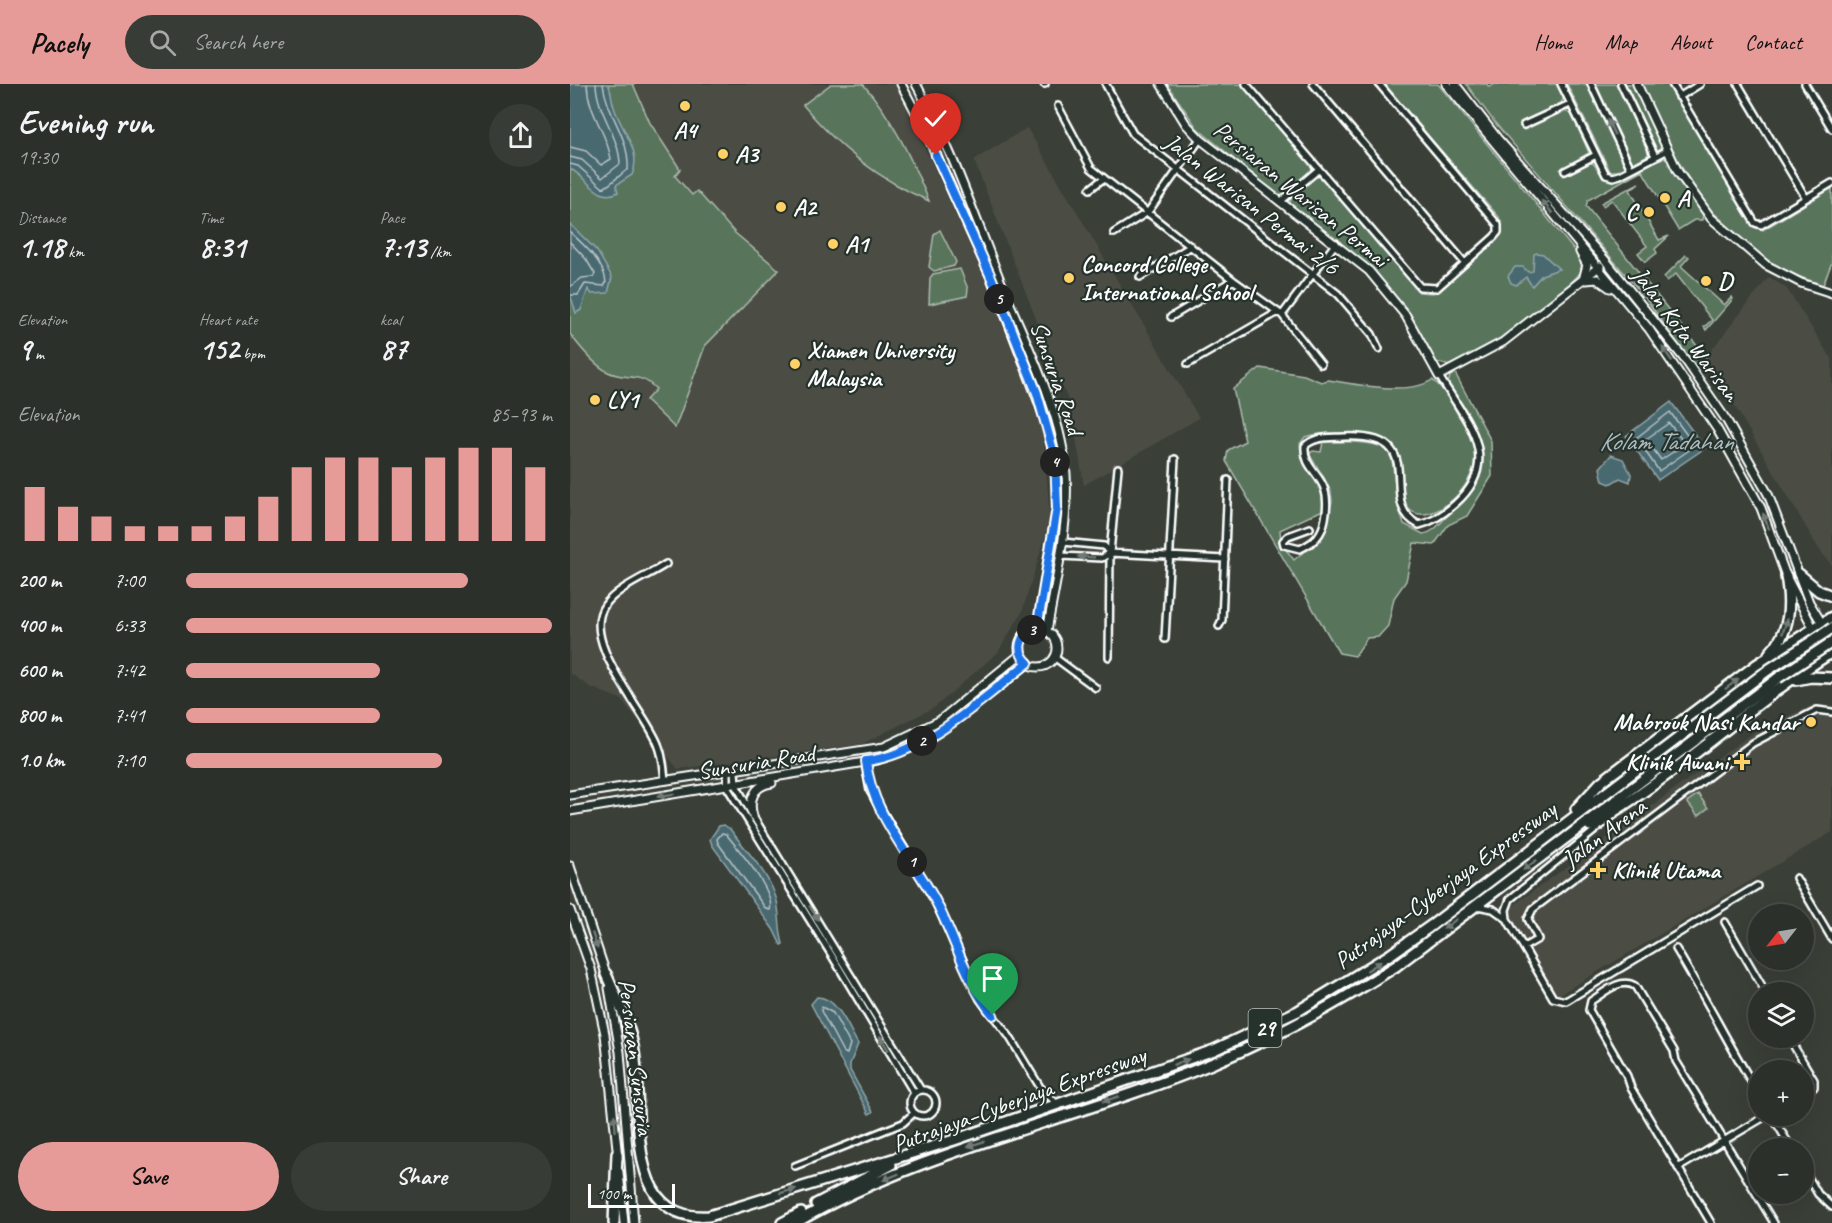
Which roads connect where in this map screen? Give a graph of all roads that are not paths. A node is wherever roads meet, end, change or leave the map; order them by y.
1 (901, 84) edge
2 (916, 84) edge
3 (1161, 84) edge
4 (1246, 84) edge
5 (1313, 84) edge
6 (1379, 84) edge
7 (1446, 84) edge
8 (1455, 84) edge
9 (1561, 84) edge
10 (1591, 84) edge
11 (1621, 84) edge
12 (1637, 84) edge
13 (1672, 84) edge
14 (1700, 84) edge
15 (1738, 84) edge
16 (1805, 84) edge
17 (1106, 85) edge
18 (1680, 97) junction
19 (1570, 104) junction
20 (1058, 106) dead end
21 (1524, 125) dead end
22 (1832, 129) edge
23 (1200, 139) junction
24 (1668, 150) junction
25 (1594, 156) junction
26 (1655, 156) junction
27 (1318, 169) junction
28 (1631, 169) junction
29 (1178, 171) junction
30 (1565, 171) dead end
31 (1104, 178) junction
32 (1832, 183) edge
33 (1090, 189) dead end
34 (1806, 198) junction
35 (1280, 201) junction
36 (1148, 213) junction
37 (1566, 230) junction
38 (1114, 233) dead end
39 (1336, 243) junction
40 (1191, 246) junction
41 (1606, 261) junction
42 (1464, 262) junction
43 (1598, 268) junction
44 (1314, 275) junction
45 (1140, 277) dead end
46 (1233, 280) junction
47 (1583, 280) junction
48 (1832, 293) edge
49 (1280, 314) junction
50 (1171, 317) dead end
51 (1649, 329) junction
52 (1379, 349) dead end
53 (1188, 364) dead end
54 (1321, 364) dead end
55 (1439, 376) junction
56 (1174, 459) dead end
57 (1119, 468) dead end
58 (1228, 480) dead end
59 (1310, 528) dead end
60 (1063, 542) junction
61 (1110, 553) junction
62 (1060, 556) junction
63 (1169, 556) junction
64 (1225, 559) junction
65 (666, 564) dead end
66 (1799, 574) junction
67 (1786, 576) junction
68 (1832, 596) edge
69 (1832, 617) edge
70 (1822, 624) junction
71 (1219, 626) dead end
72 (1832, 628) edge
73 (1037, 629) junction
74 (1812, 629) junction
75 (1047, 631) junction
76 (1165, 639) dead end
77 (1832, 641) edge
78 (1785, 647) junction
79 (1021, 654) junction
80 (1831, 655) edge
81 (1054, 657) junction
82 (1109, 657) dead end
83 (1028, 663) junction
84 (1756, 666) junction
85 (1803, 672) junction
86 (1832, 678) edge
87 (1792, 681) junction
88 (1096, 688) dead end
89 (1832, 712) edge
90 (866, 761) junction
91 (830, 770) junction
92 (731, 772) junction
93 (665, 780) junction
94 (736, 785) junction
95 (727, 787) junction
96 (570, 795) edge
97 (1624, 807) junction
98 (570, 811) edge
99 (753, 816) junction
100 (1558, 828) junction
101 (1560, 844) junction
102 (570, 866) edge
103 (1796, 879) dead end
104 (1757, 886) dead end
105 (1476, 905) junction
106 (570, 910) edge
107 (1507, 919) junction
108 (1725, 922) dead end
109 (1832, 939) edge
110 (1524, 947) junction
111 (1676, 949) dead end
112 (606, 974) junction
113 (1760, 982) edge
114 (1748, 1077) edge
115 (921, 1090) junction
116 (914, 1093) junction
117 (1058, 1106) junction
118 (914, 1113) junction
119 (1750, 1126) edge
120 (1724, 1142) junction
121 (914, 1153) junction
122 (617, 1154) junction
123 (795, 1166) dead end
124 (1678, 1168) junction
125 (1814, 1187) edge
126 (1832, 1207) edge
127 (614, 1223) edge
128 (624, 1223) edge
129 (634, 1223) edge
130 (782, 1223) edge
131 (797, 1223) edge
132 (1711, 1223) edge
133 (1774, 1223) edge

1 - 73 street, Sunsuria Road
2 - 60 street, Sunsuria Road
3 - 23 street, Persiaran Warisan Permai
4 - 27 street
5 - 42 street
6 - 42 street
37 -> 7 street, Jalan Kota Warisan
8 - 41 street, Jalan Kota Warisan
9 - 19 street
28 -> 10 street
11 - 26 street
12 - 24 street
13 - 18 street
14 - 18 street
15 - 34 street
16 - 22 street
17 - 29 street, Jalan Warisan Permai 2/6
18 - 34 street
19 - 21 street
19 - 25 street
20 - 31 street
23 - 29 street
23 - 35 street, Persiaran Warisan Permai
24 - 26 street
24 - 48 street
25 - 28 street
25 - 30 street
26 - 28 street
27 - 35 street
27 - 42 street
29 - 36 street
29 - 44 street, Jalan Warisan Permai 2/6
31 - 33 street
31 - 36 street
32 - 34 street
35 - 39 street, Persiaran Warisan Permai
36 - 38 street
36 - 40 street
37 - 43 street, Jalan Kota Warisan
37 - 47 street
39 - 44 street
39 - 55 street, Persiaran Warisan Permai
40 - 45 street
40 - 46 street
41 - 43 street
41 - 66 street, Jalan Kota Warisan
43 - 47 street
43 - 51 street, Jalan Kota Warisan
44 - 49 street
44 - 52 street, Jalan Warisan Permai 2/6
46 - 49 street
46 - 50 street
47 - 51 street
47 - 55 street
49 - 53 street
49 - 54 street
67 -> 51 street, Jalan Kota Warisan
55 - 59 street
56 - 63 street
57 - 61 street
58 - 64 street
60 - 61 street
60 - 62 street, Sunsuria Road
61 -> 62 street
61 - 63 street
61 - 82 street
62 - 75 street, Sunsuria Road
63 - 64 street
63 - 76 street
64 - 71 street
65 - 93 street
66 - 68 highway
66 - 70 street, Jalan Kota Warisan
67 - 74 street, Jalan Kota Warisan
84 -> 67 highway
69 - 70 highway
70 - 74 highway
70 - 77 street, Jalan Kota Warisan
72 - 100 highway, Putrajaya–Cyberjaya Expressway / 29, bridge
73 - 75 street
73 - 79 street
74 - 78 highway
74 - 80 street, Jalan Kota Warisan
75 - 81 street
77 - 101 highway, Putrajaya–Cyberjaya Expressway / 29, bridge
78 - 84 highway
78 - 85 highway
79 - 83 street
79 - 92 street, Sunsuria Road
80 - 85 highway
81 - 83 street
81 - 88 street
83 - 90 street, Sunsuria Road
100 -> 84 highway
85 - 87 highway
86 - 87 highway
87 - 97 highway
89 - 110 street, Jalan Arena
90 - 91 street, Sunsuria Road
90 - 117 street
91 - 94 street, Sunsuria Road
91 - 99 street
92 - 93 street, Sunsuria Road
92 - 94 street
92 - 95 street
93 - 96 street, Sunsuria Road
94 - 95 street, Sunsuria Road
94 - 99 street
95 -> 98 street, Sunsuria Road
116 -> 95 street
97 - 101 highway
97 - 107 street
99 -> 115 street
117 -> 100 highway, Putrajaya–Cyberjaya Expressway / 29
101 -> 105 highway, Putrajaya–Cyberjaya Expressway / 29
102 -> 112 street, Persiaran Sunsuria
103 - 109 street
104 - 110 street
105 - 107 street
105 -> 131 highway, Putrajaya–Cyberjaya Expressway / 29
122 -> 106 street, Persiaran Sunsuria
107 - 110 street
108 - 113 street
111 - 114 street
112 -> 121 highway
112 - 129 street, Persiaran Sunsuria
115 - 116 street
115 - 118 street
116 - 118 street
117 - 121 highway, Putrajaya–Cyberjaya Expressway / 29
118 - 123 street
119 - 120 street
120 - 124 street
120 - 124 street
120 - 133 street
121 - 130 highway, Putrajaya–Cyberjaya Expressway / 29
122 - 127 highway
122 - 128 street, Persiaran Sunsuria
124 - 132 street
125 - 126 street

